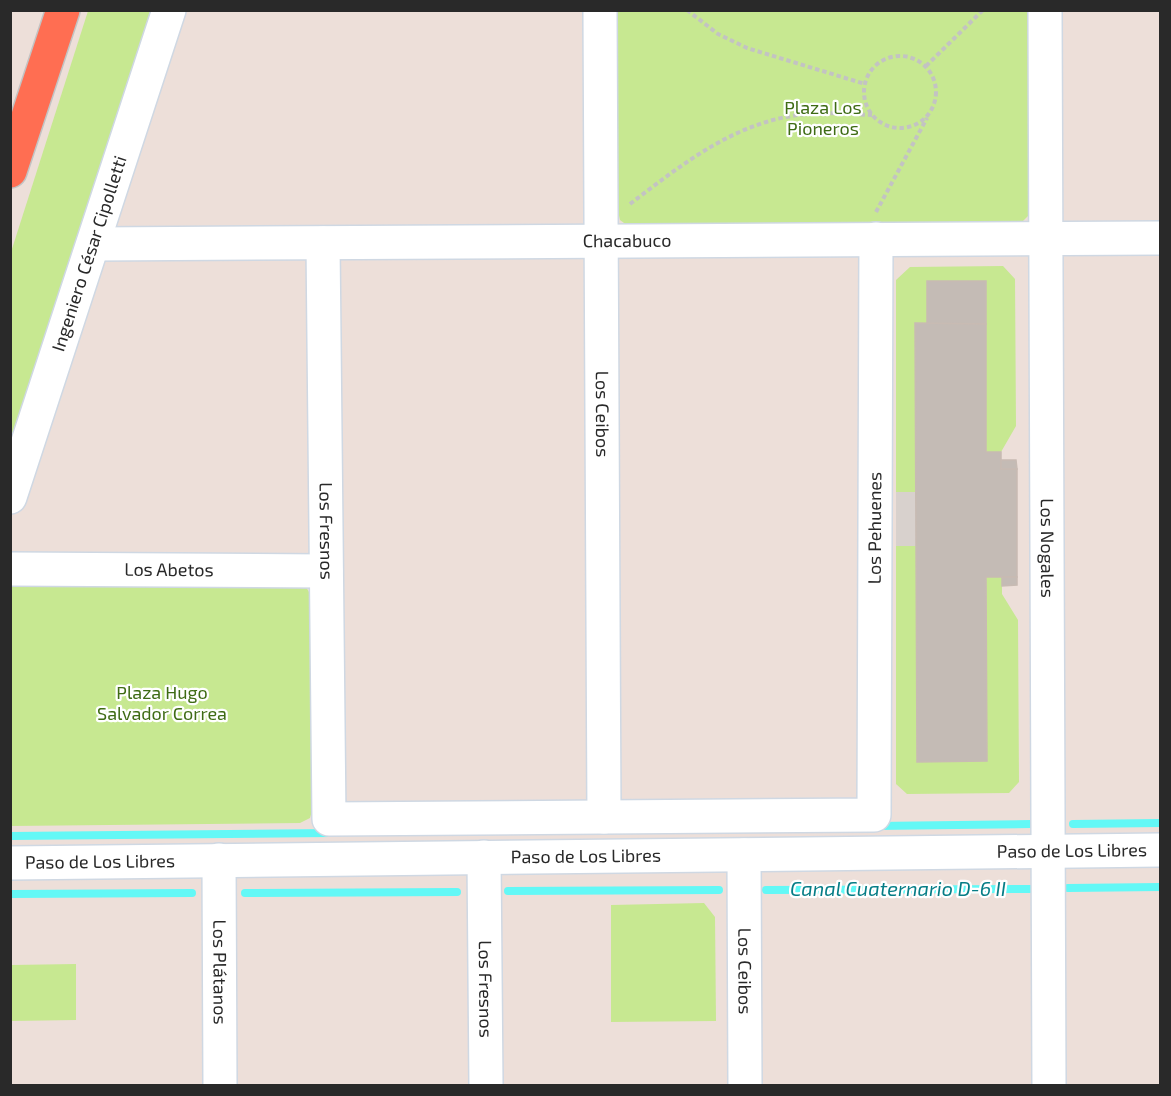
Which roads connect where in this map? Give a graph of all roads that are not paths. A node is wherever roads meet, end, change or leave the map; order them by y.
1 (63, 10) edge
2 (169, 10) edge
3 (600, 10) edge
4 (1045, 10) edge
5 (10, 171) edge
6 (875, 228) junction
7 (1046, 238) junction
8 (1161, 238) edge
9 (602, 241) junction
10 (323, 243) junction
11 (93, 244) junction
12 (10, 497) edge
13 (10, 569) edge
14 (326, 571) junction
15 (604, 817) junction
16 (1161, 850) edge
17 (1049, 851) junction
18 (744, 855) junction
19 (484, 857) junction
20 (219, 860) junction
21 (10, 863) edge
22 (220, 1086) edge
23 (486, 1086) edge
24 (746, 1086) edge
25 (1049, 1086) edge

1 - 5 highway
2 - 11 street, Ingeniero César Cipolletti
3 - 9 street, Los Ceibos
4 - 7 street, Los Nogales
6 - 7 street, Chacabuco
6 - 9 street, Chacabuco
6 - 15 street, Los Pehuenes
7 - 8 street, Chacabuco
7 - 17 street, Los Nogales
9 - 10 street, Chacabuco
9 - 15 street, Los Ceibos
10 - 11 street, Chacabuco
10 - 14 street, Los Fresnos
11 - 12 street, Ingeniero César Cipolletti
13 - 14 street, Los Abetos
14 - 15 street, Los Fresnos
16 - 17 street, Paso de Los Libres
17 - 18 street, Paso de Los Libres
17 - 25 street, Los Nogales
18 - 19 street, Paso de Los Libres
18 - 24 street, Los Ceibos
19 - 20 street, Paso de Los Libres
19 - 23 street, Los Fresnos
20 - 21 street, Paso de Los Libres
20 - 22 street, Los Plátanos

